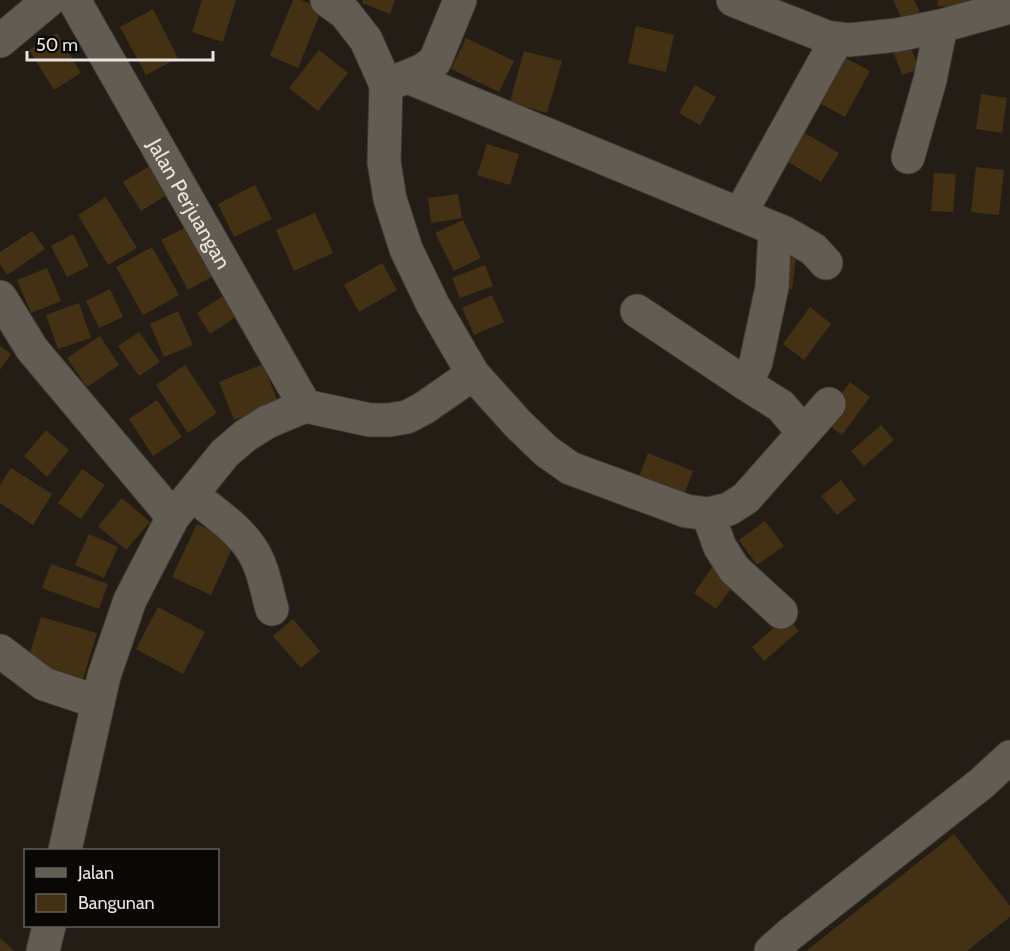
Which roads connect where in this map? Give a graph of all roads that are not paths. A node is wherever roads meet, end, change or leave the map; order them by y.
1 (49, 0) edge
2 (74, 0) edge
3 (327, 0) edge
4 (460, 0) edge
5 (733, 0) edge
6 (1010, 7) edge
7 (941, 26) junction
8 (837, 39) junction
9 (0, 41) edge
10 (397, 81) junction
11 (908, 158) dead end
12 (740, 214) junction
13 (775, 229) junction
14 (826, 263) dead end
15 (0, 297) edge
16 (637, 311) dead end
17 (473, 374) junction
18 (746, 384) junction
19 (829, 404) dead end
20 (305, 406) junction
21 (803, 432) junction
22 (182, 505) junction
23 (708, 514) junction
24 (272, 609) dead end
25 (781, 612) dead end
26 (0, 651) edge
27 (98, 702) junction
28 (1010, 757) edge
29 (65, 849) edge
30 (49, 927) edge
31 (43, 951) edge
32 (771, 951) edge

1 - 9 street
2 - 20 street, Jalan Perjuangan
3 - 10 street
4 - 10 street
5 - 8 street
6 - 7 street
7 - 8 street
7 - 11 street
8 - 12 street
10 - 12 street
10 - 17 street
12 - 13 street
13 - 14 street
13 - 18 street
15 - 22 street
16 - 18 street
17 - 20 street
17 - 23 street
18 - 21 street
19 - 21 street
20 - 22 street
21 - 23 street
22 - 24 street
22 - 27 street
23 - 25 street
26 - 27 street
27 - 29 street
28 - 32 street
30 - 31 street

